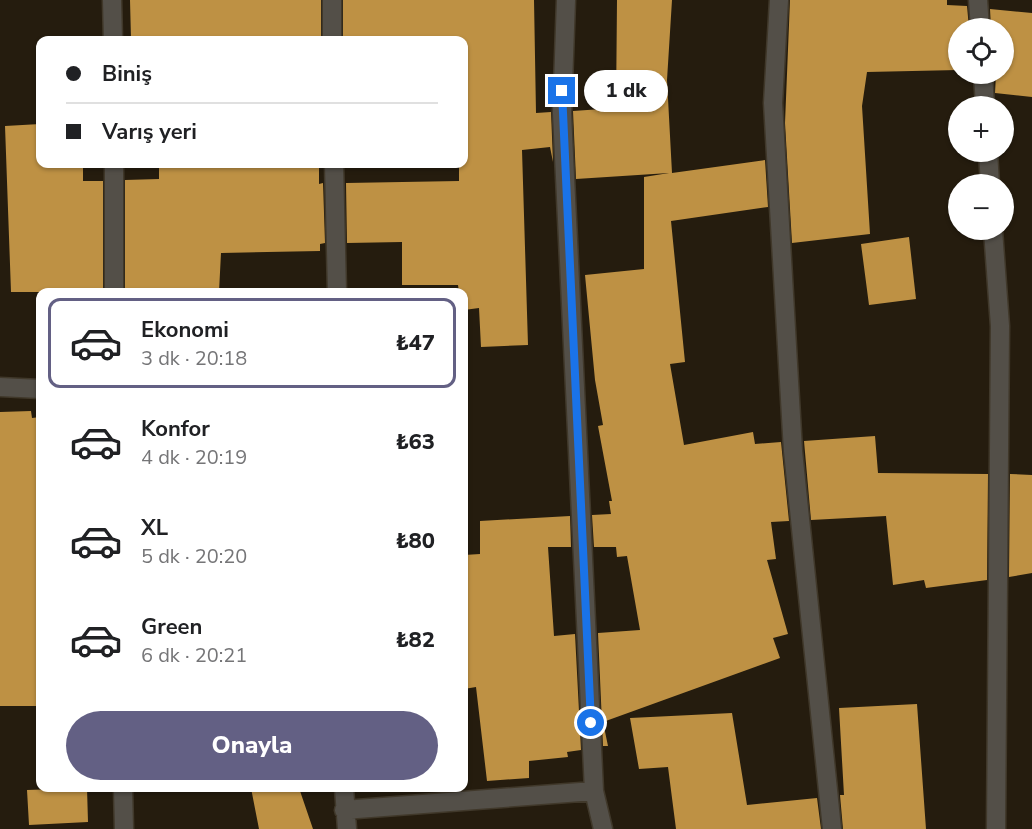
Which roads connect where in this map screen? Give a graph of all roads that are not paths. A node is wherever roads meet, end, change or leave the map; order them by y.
1 (112, 0) edge
2 (332, 0) edge
3 (566, 0) edge
4 (779, 0) edge
5 (978, 0) edge
6 (979, 18) edge
7 (113, 36) edge
8 (332, 36) edge
9 (114, 168) edge
10 (334, 168) edge
11 (994, 240) edge
12 (114, 288) edge
13 (337, 288) edge
14 (0, 387) edge
15 (36, 389) edge
16 (594, 791) junction
17 (123, 792) edge
18 (344, 792) edge
19 (344, 810) junction
20 (124, 829) edge
21 (347, 829) edge
22 (603, 829) edge
23 (832, 829) edge
24 (996, 829) edge

1 - 7 street
2 - 8 street
3 - 16 street
4 - 23 street
5 - 6 street
9 - 12 street
10 - 13 street
11 - 24 street
14 - 15 street
16 - 19 street
16 - 22 street
17 - 20 street
18 - 19 street
19 - 21 street

